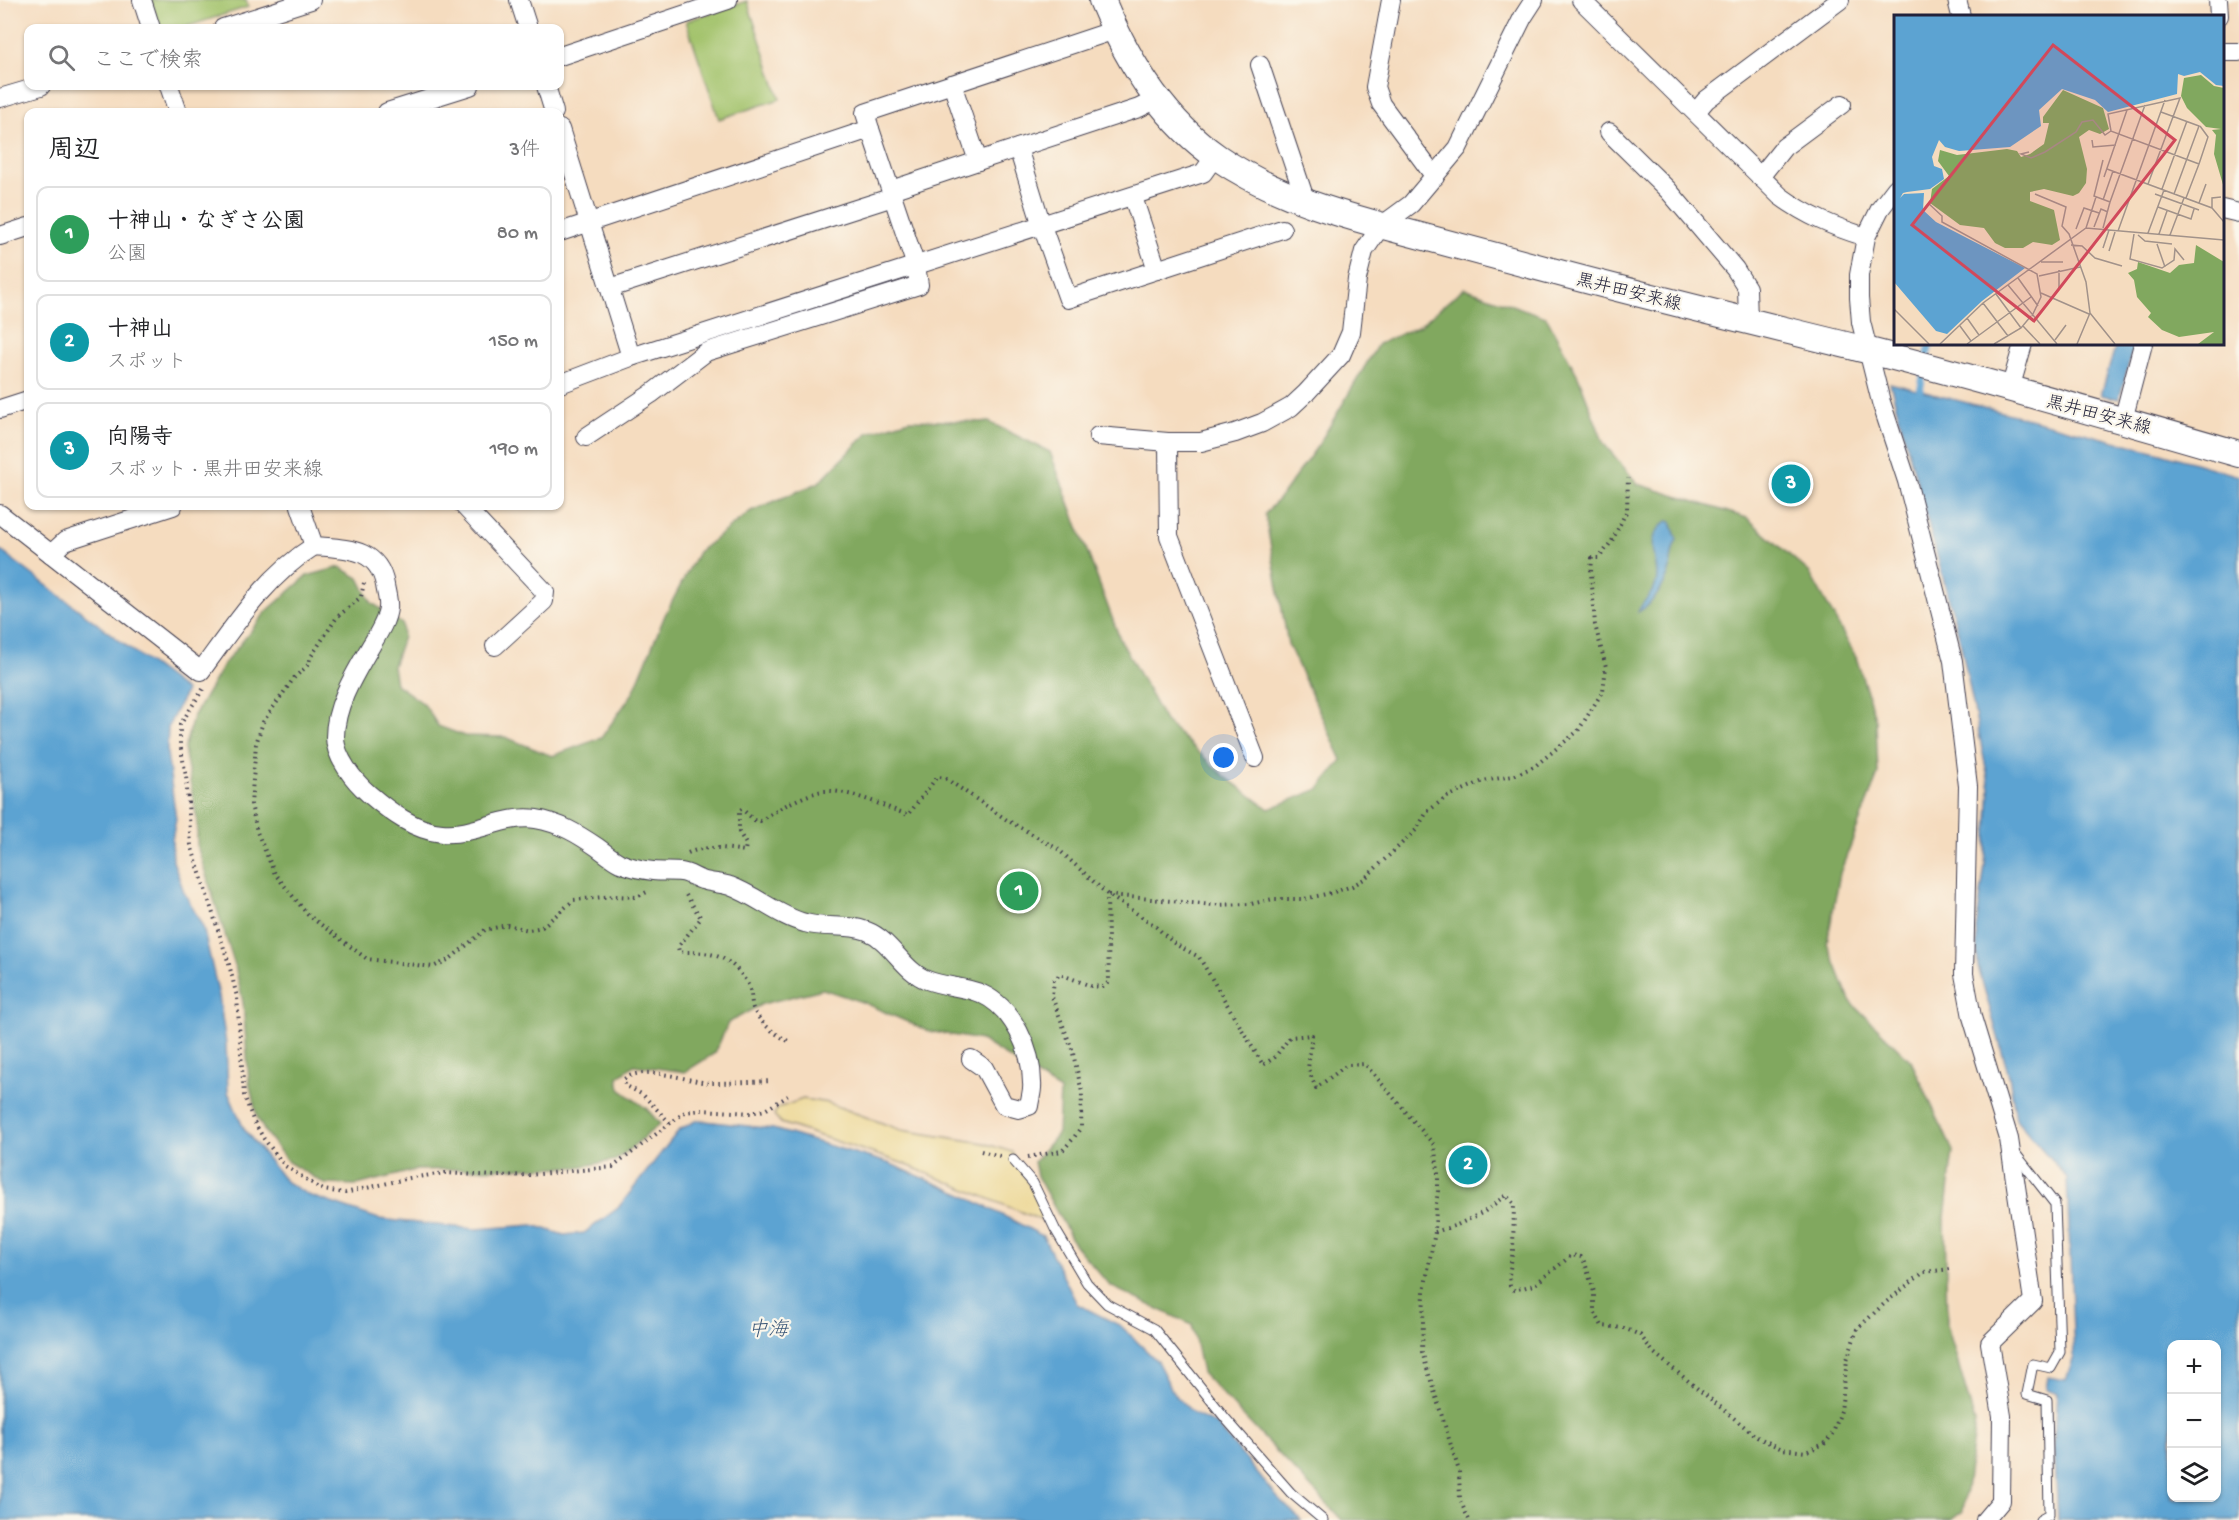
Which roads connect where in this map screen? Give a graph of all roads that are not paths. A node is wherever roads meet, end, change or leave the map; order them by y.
1 (142, 0) edge
2 (311, 0) edge
3 (519, 0) edge
4 (729, 0) edge
5 (1102, 0) edge
6 (1391, 0) edge
7 (1534, 0) edge
8 (1581, 0) edge
9 (1840, 0) edge
10 (1957, 0) edge
11 (2218, 0) edge
12 (1961, 15) edge
13 (2219, 15) edge
14 (150, 24) edge
15 (236, 24) edge
16 (527, 24) edge
17 (1115, 30) junction
18 (564, 55) edge
19 (1260, 65) dead end
20 (952, 84) junction
21 (27, 90) edge
22 (170, 90) edge
23 (457, 90) edge
24 (547, 90) edge
25 (0, 98) edge
26 (1157, 99) junction
27 (1842, 104) dead end
28 (177, 108) edge
29 (400, 108) edge
30 (553, 108) edge
31 (1696, 112) junction
32 (870, 129) junction
33 (1609, 132) dead end
34 (564, 142) edge
35 (1018, 148) junction
36 (1215, 156) junction
37 (978, 161) junction
38 (1435, 177) junction
39 (1760, 177) junction
40 (1894, 191) edge
41 (892, 194) junction
42 (1133, 197) junction
43 (1306, 202) junction
44 (2224, 209) edge
45 (2239, 213) edge
46 (589, 223) junction
47 (1042, 226) junction
48 (1381, 226) junction
49 (24, 228) edge
50 (1282, 229) dead end
51 (564, 231) edge
52 (0, 236) edge
53 (1866, 237) junction
54 (916, 266) junction
55 (1157, 270) junction
56 (610, 288) junction
57 (1748, 321) junction
58 (2023, 345) edge
59 (2144, 345) edge
60 (1869, 351) junction
61 (631, 357) junction
62 (564, 382) edge
63 (2010, 389) junction
64 (24, 401) edge
65 (0, 409) edge
66 (2123, 420) junction
67 (1098, 436) dead end
68 (586, 437) dead end
69 (1168, 442) junction
70 (2239, 454) edge
71 (161, 510) edge
72 (301, 510) edge
73 (468, 510) edge
74 (0, 514) edge
75 (314, 546) junction
76 (51, 554) junction
77 (495, 646) dead end
78 (1255, 758) dead end
79 (971, 1059) dead end
80 (2008, 1139) junction
81 (1013, 1160) dead end
82 (1323, 1520) edge
83 (1985, 1520) edge
84 (2040, 1520) edge

1 - 14 street
2 - 15 street
3 - 16 street
4 - 18 street
5 - 17 main road, 黒井田安来線
6 - 38 street
7 - 38 street
8 - 31 street
9 - 31 street
10 - 12 street
11 - 13 street
17 - 20 street
17 - 26 main road, 黒井田安来線
19 - 43 street
20 - 32 street
20 - 37 street
21 - 25 street
22 - 28 street
23 - 29 street
24 - 30 street
26 - 35 street
26 - 36 main road, 黒井田安来線
27 - 39 street
31 - 39 street
32 - 41 street
32 - 46 street
33 - 57 street
34 - 46 street
35 - 37 street
35 - 47 street
36 - 42 street
36 - 43 main road, 黒井田安来線
37 - 41 street
38 - 48 street
39 - 53 street
40 - 53 street
41 - 54 street
41 - 56 street
42 - 47 street
42 - 55 street
43 - 48 main road, 黒井田安来線
44 - 45 street
46 - 51 street
46 - 56 street
47 - 54 street
47 - 55 street
48 - 57 main road, 黒井田安来線
48 - 69 street
49 - 52 street
50 - 55 street
53 - 60 street
54 - 61 street
54 - 68 street
56 - 61 street
57 - 60 main road, 黒井田安来線
58 - 63 street
59 - 66 street
60 - 63 main road, 黒井田安来線
60 - 80 street
61 - 62 street
63 - 66 main road, 黒井田安来線
64 - 65 street
66 - 70 main road, 黒井田安来線
67 - 69 street
69 - 78 street
71 - 76 street
72 - 75 street
73 - 77 street
74 - 76 street
75 - 76 street
75 - 79 street
80 - 83 street
80 - 84 lane
81 - 82 lane

